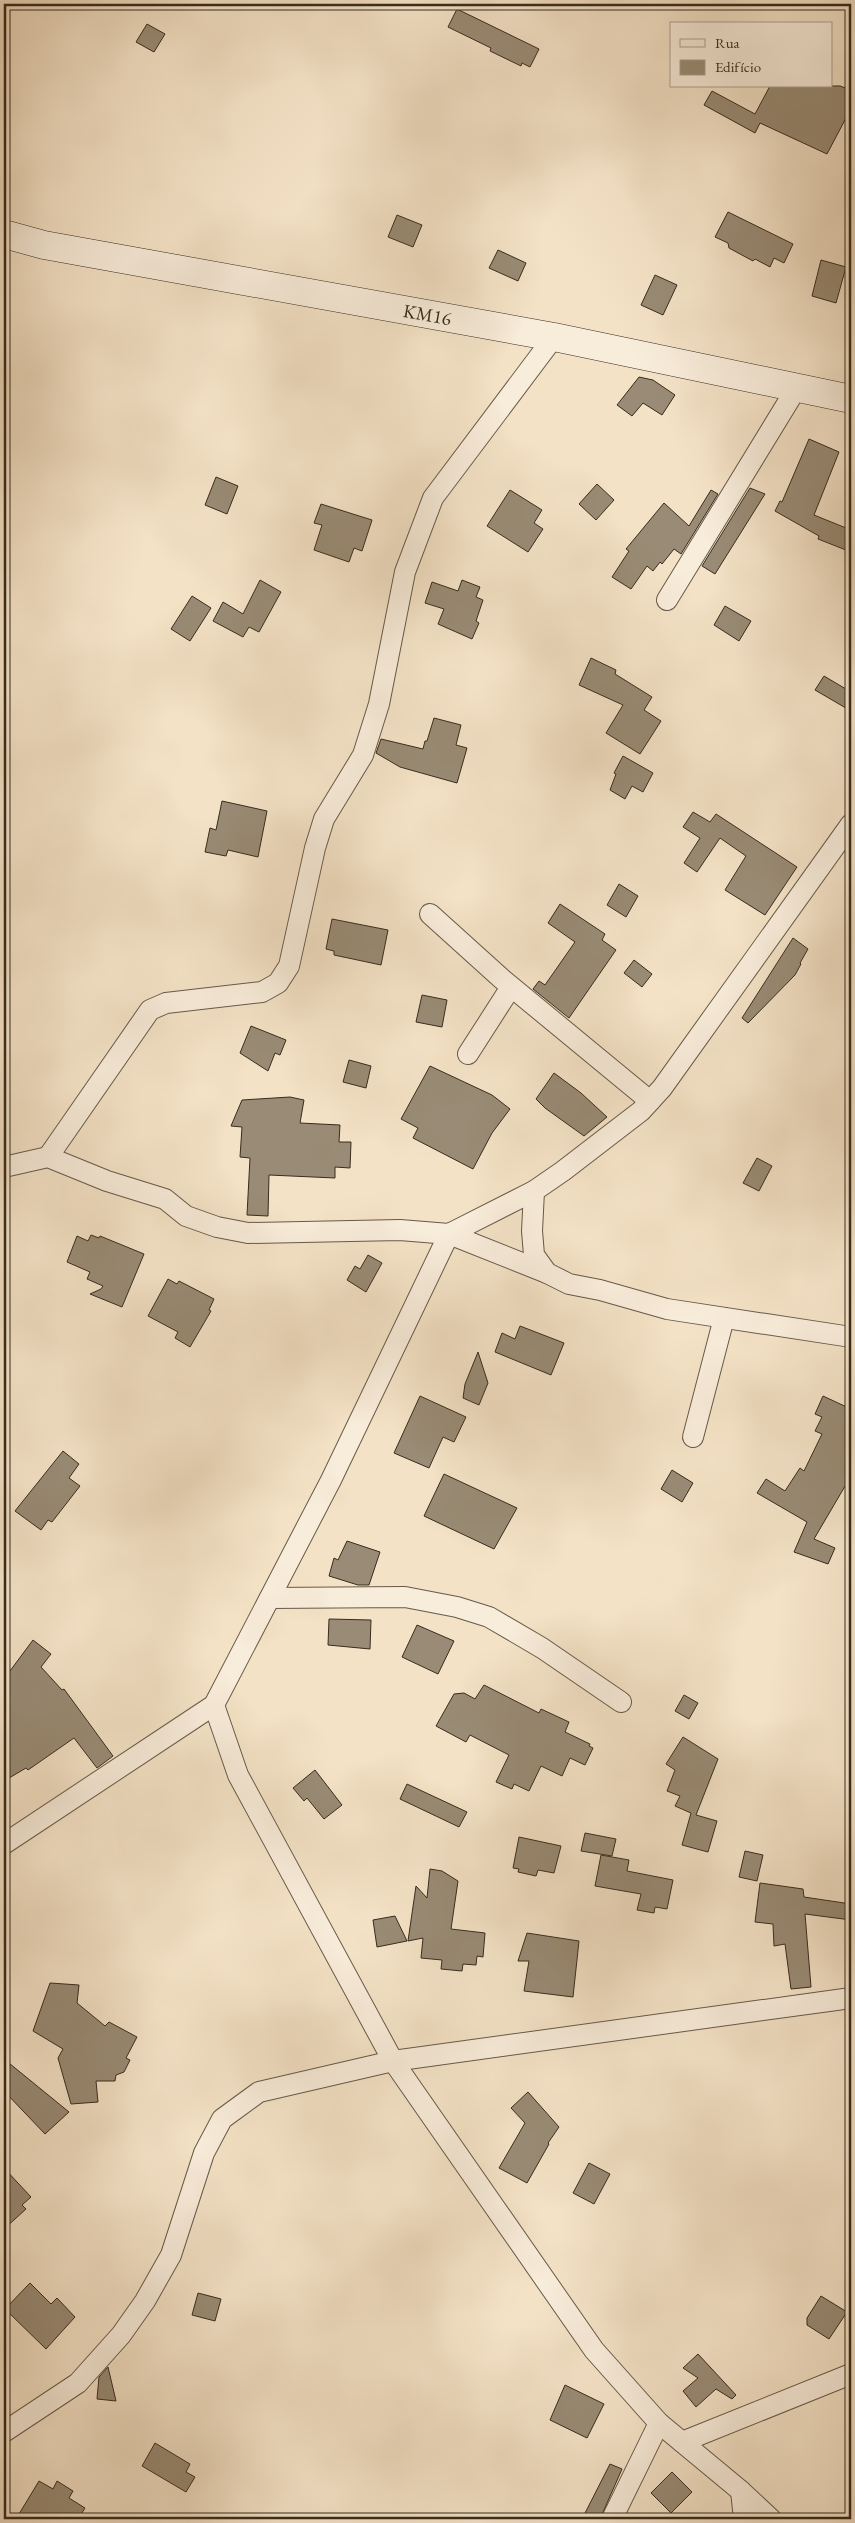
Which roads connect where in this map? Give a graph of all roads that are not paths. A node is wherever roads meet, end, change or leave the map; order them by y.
1 (4, 234) edge
2 (554, 337) junction
3 (796, 389) junction
4 (851, 400) edge
5 (667, 600) dead end
6 (851, 824) edge
7 (430, 914) dead end
8 (511, 986) junction
9 (468, 1054) dead end
10 (650, 1101) junction
11 (48, 1157) junction
12 (4, 1167) edge
13 (534, 1191) junction
14 (450, 1234) junction
15 (546, 1273) junction
16 (724, 1318) junction
17 (851, 1336) edge
18 (693, 1437) dead end
19 (270, 1598) junction
20 (621, 1702) dead end
21 (214, 1705) junction
22 (4, 1844) edge
23 (851, 1998) edge
24 (393, 2060) junction
25 (851, 2374) edge
26 (659, 2423) junction
27 (4, 2432) edge
28 (682, 2442) junction
29 (741, 2491) junction
30 (612, 2519) edge
31 (744, 2519) edge
32 (771, 2519) edge

1 - 2 street, KM16
2 - 3 street, KM16
2 - 11 street
3 - 4 street, KM16
3 - 5 street
6 - 10 street
7 - 8 street
8 - 9 street
8 - 10 street
10 - 13 street
11 - 12 street
11 - 14 street
13 - 14 street
13 - 15 street
14 - 15 street
14 - 19 street
15 - 16 street
16 - 17 street
16 - 18 street
19 - 20 street
19 - 21 street
21 - 22 street
21 - 24 street
23 - 24 street
24 - 26 street
24 - 27 street
25 - 28 street
26 - 28 street
26 - 30 street
28 - 29 street
29 - 31 street
29 - 32 street

